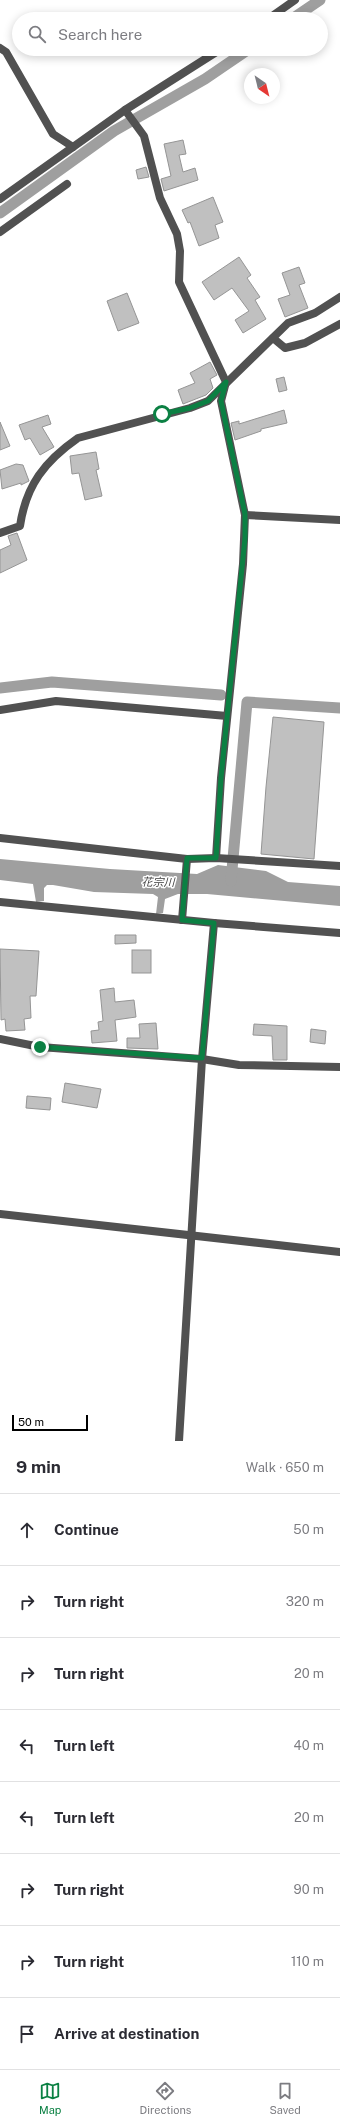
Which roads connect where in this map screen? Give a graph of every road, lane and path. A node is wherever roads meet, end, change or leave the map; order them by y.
1 (295, 0) edge
2 (278, 12) edge
3 (0, 48) edge
4 (210, 56) edge
5 (125, 110) junction
6 (73, 147) junction
7 (67, 184) dead end
8 (0, 199) edge
9 (0, 232) edge
10 (340, 297) edge
11 (340, 324) edge
12 (273, 338) junction
13 (226, 382) junction
14 (245, 514) junction
15 (340, 520) edge
16 (0, 533) edge
17 (0, 710) edge
18 (227, 716) junction
19 (0, 838) edge
20 (216, 858) junction
21 (186, 863) junction
22 (340, 866) edge
23 (0, 902) edge
24 (182, 920) junction
25 (214, 923) junction
26 (340, 933) edge
27 (0, 1039) edge
28 (202, 1061) junction
29 (340, 1067) edge
30 (0, 1214) edge
31 (192, 1235) junction
32 (340, 1252) edge
33 (179, 1441) edge

1 - 2 street
3 - 6 street
4 - 5 street
5 - 6 street
5 - 13 street
6 - 8 street
7 - 9 street
10 - 12 street
11 - 12 street
12 - 13 street
13 - 14 street
13 - 16 street
14 - 15 street
14 - 18 street
17 - 18 street
18 - 20 street
19 - 21 street
20 - 21 street
20 - 22 street
21 - 24 street
23 - 24 street
24 - 25 street
25 - 26 street
25 - 28 street
27 - 28 street
28 - 29 street
28 - 31 street
30 - 31 street
31 - 32 street
31 - 33 street

